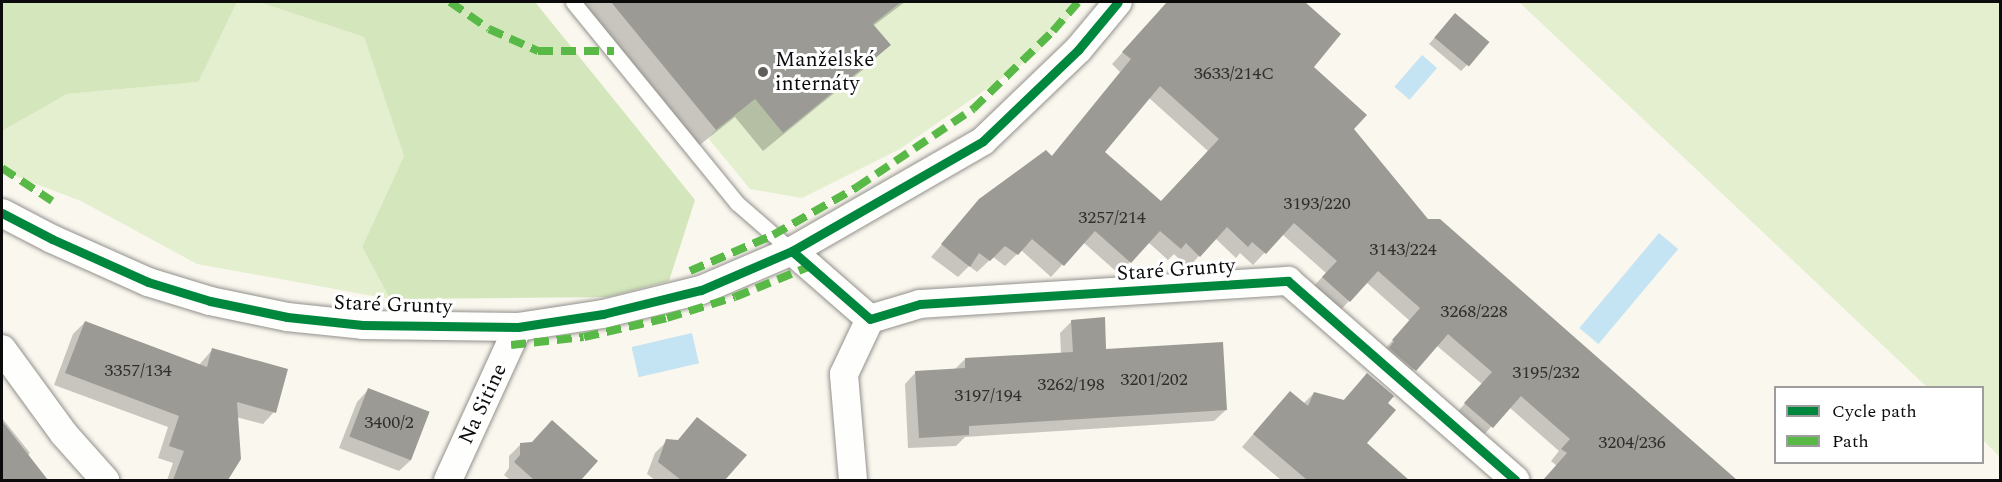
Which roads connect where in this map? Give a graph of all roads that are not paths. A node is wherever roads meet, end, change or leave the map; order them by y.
1 (573, 2) edge
2 (1118, 2) edge
3 (2, 213) edge
4 (792, 251) junction
5 (870, 319) junction
6 (519, 327) junction
7 (2, 349) edge
8 (105, 480) edge
9 (448, 480) edge
10 (853, 480) edge
11 (1515, 480) edge

1 - 4 lane
2 - 4 street, Staré Grunty
3 - 6 street, Staré Grunty
4 - 5 street
4 - 6 street, Staré Grunty
5 - 10 street
5 - 11 street, Staré Grunty
6 - 9 street, Na Sitine
7 - 8 street

